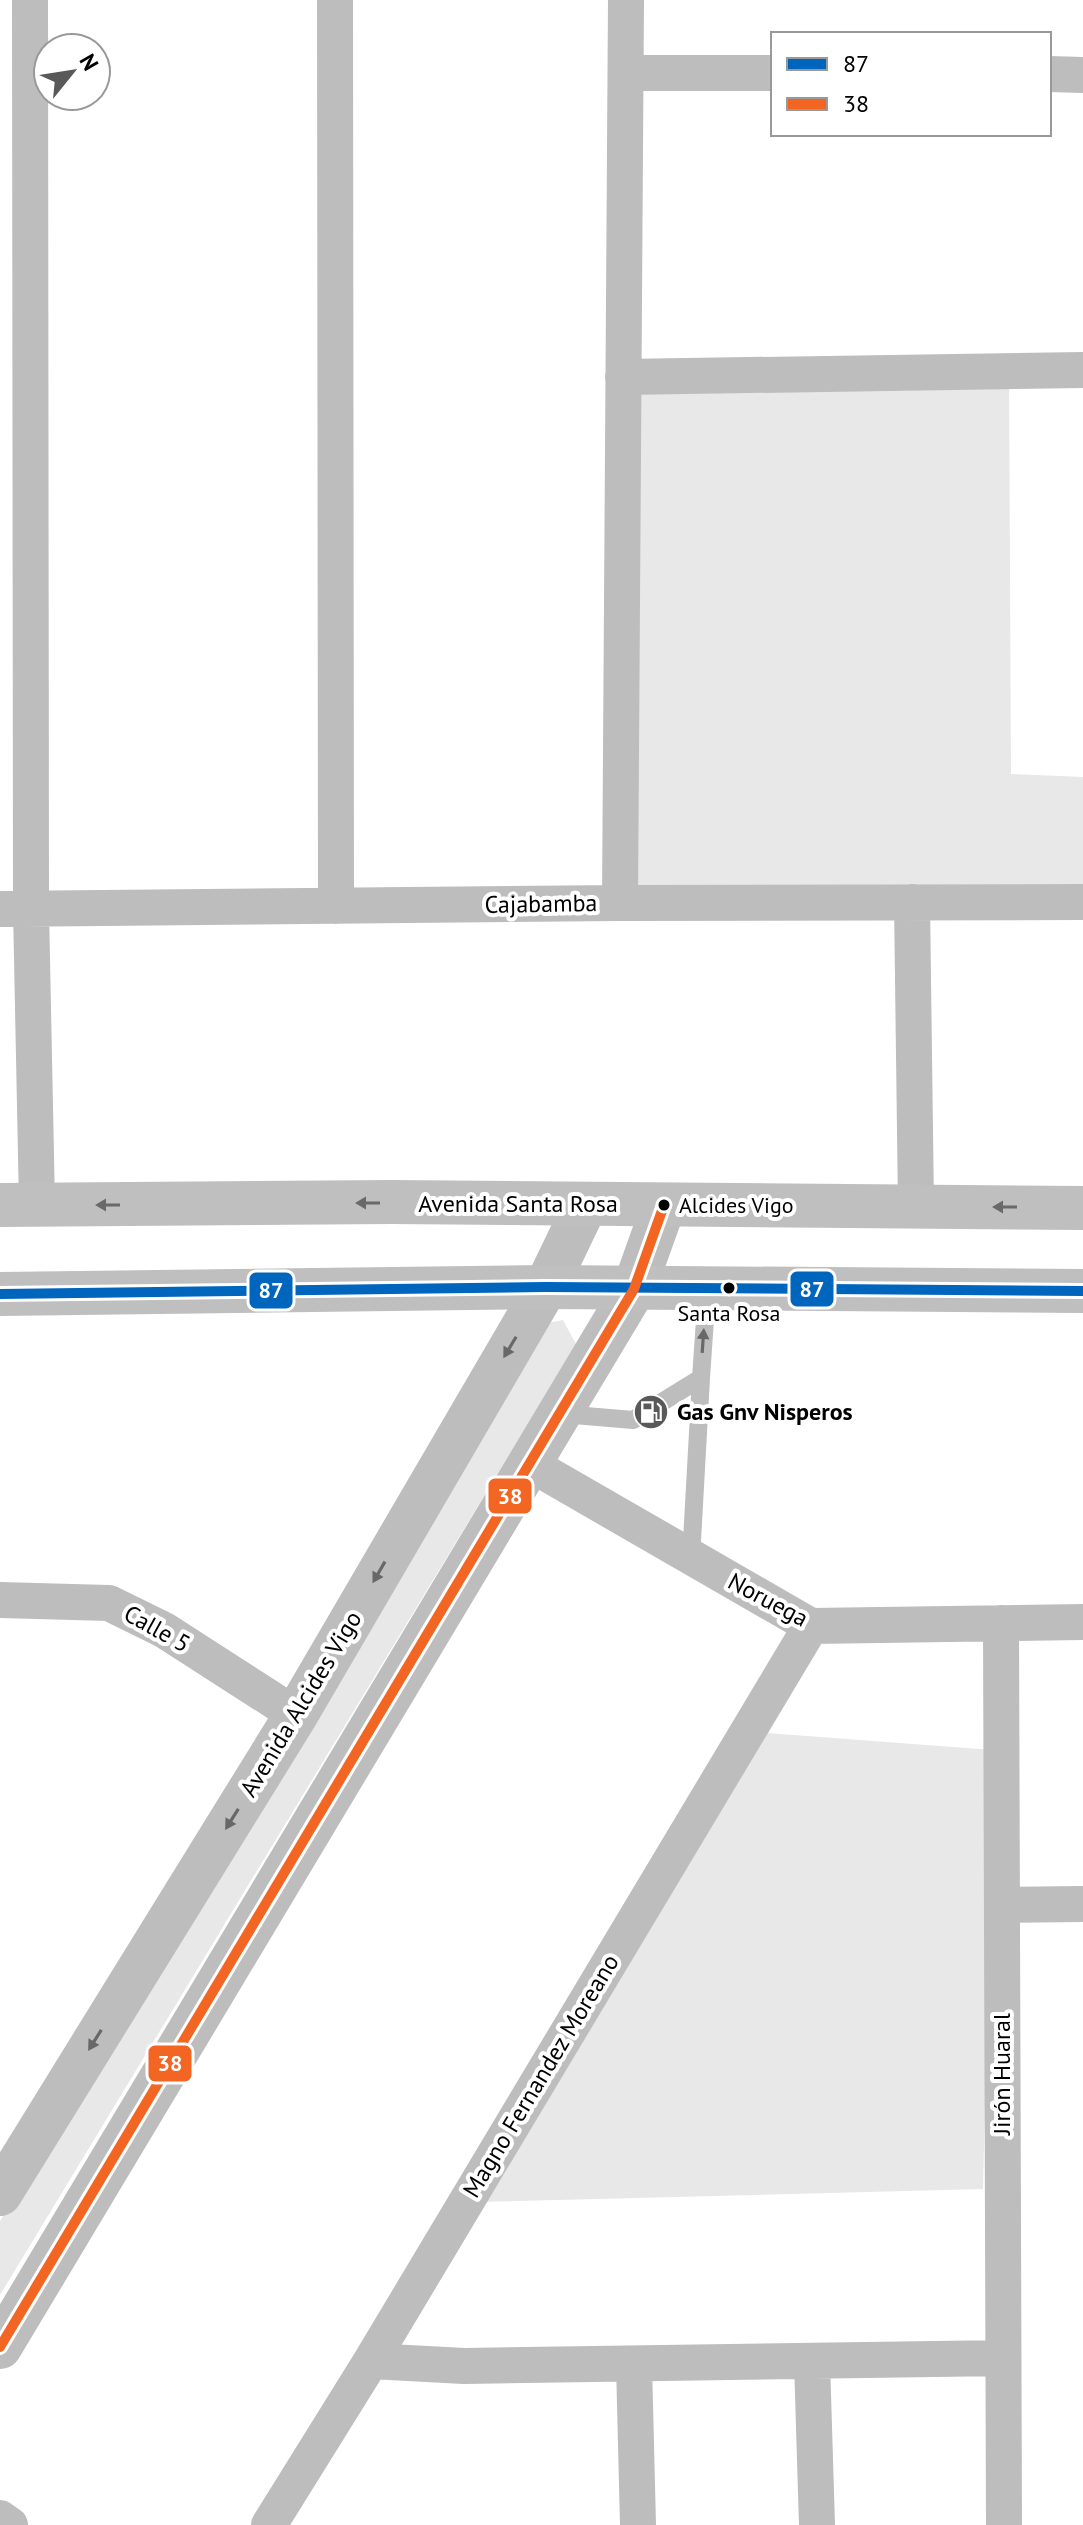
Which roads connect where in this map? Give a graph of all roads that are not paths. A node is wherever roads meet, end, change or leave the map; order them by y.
1 (30, 0) edge
2 (335, 0) edge
3 (626, 0) edge
4 (626, 73) junction
5 (771, 73) edge
6 (1051, 74) edge
7 (1083, 75) edge
8 (15, 307) edge
9 (1083, 370) edge
10 (623, 377) junction
11 (15, 610) edge
12 (912, 902) junction
13 (1083, 902) edge
14 (620, 903) junction
15 (336, 906) junction
16 (15, 909) edge
17 (586, 1204) junction
18 (18, 1205) edge
19 (664, 1205) junction
20 (916, 1207) junction
21 (1083, 1208) edge
22 (546, 1287) junction
23 (634, 1289) junction
24 (707, 1290) junction
25 (1083, 1291) edge
26 (0, 1294) edge
27 (701, 1378) junction
28 (559, 1414) junction
29 (530, 1464) junction
30 (691, 1559) junction
31 (0, 1600) edge
32 (1083, 1622) edge
33 (1001, 1623) junction
34 (811, 1626) junction
35 (296, 1715) junction
36 (1083, 1904) edge
37 (1002, 1905) junction
38 (0, 2194) edge
39 (0, 2347) edge
40 (1003, 2358) junction
41 (371, 2361) junction
42 (812, 2361) junction
43 (634, 2364) junction
44 (0, 2518) edge
45 (10, 2525) edge
46 (269, 2525) edge
47 (638, 2525) edge
48 (817, 2525) edge
49 (1004, 2525) edge

1 - 8 street
2 - 15 street
3 - 4 street
4 - 5 street
4 - 10 street
6 - 7 street
8 - 11 street
9 - 10 street
10 - 14 street
11 - 16 street
12 - 13 street, Cajabamba
12 - 14 street, Cajabamba
12 - 20 street
14 - 15 street, Cajabamba
15 - 16 street, Cajabamba
16 - 18 street
17 -> 18 main road, Avenida Santa Rosa
17 - 19 main road, Avenida Santa Rosa
17 - 22 street, Avenida Alcides Vigo
19 - 20 main road, Avenida Santa Rosa
19 - 23 street
21 -> 20 main road, Avenida Santa Rosa
22 - 23 main road
22 - 26 main road
22 -> 35 street, Avenida Alcides Vigo
23 - 24 main road
23 - 28 street
24 - 25 main road
27 -> 24 lane
27 - 28 lane
27 - 30 lane
28 - 29 street
29 - 30 street, Noruega
29 - 39 street
30 - 34 street, Noruega
31 - 35 street, Calle 5
32 - 33 street, Noruega
33 - 34 street, Noruega
33 - 37 street, Jirón Huaral
34 - 41 street, Magno Fernandez Moreano
35 -> 38 street, Avenida Alcides Vigo
36 - 37 street
37 - 40 street, Jirón Huaral
40 - 42 street
40 - 49 street, Jirón Huaral
41 - 43 street
41 - 46 street, Magno Fernandez Moreano
42 - 43 street
42 - 48 street
43 - 47 street
44 - 45 street

